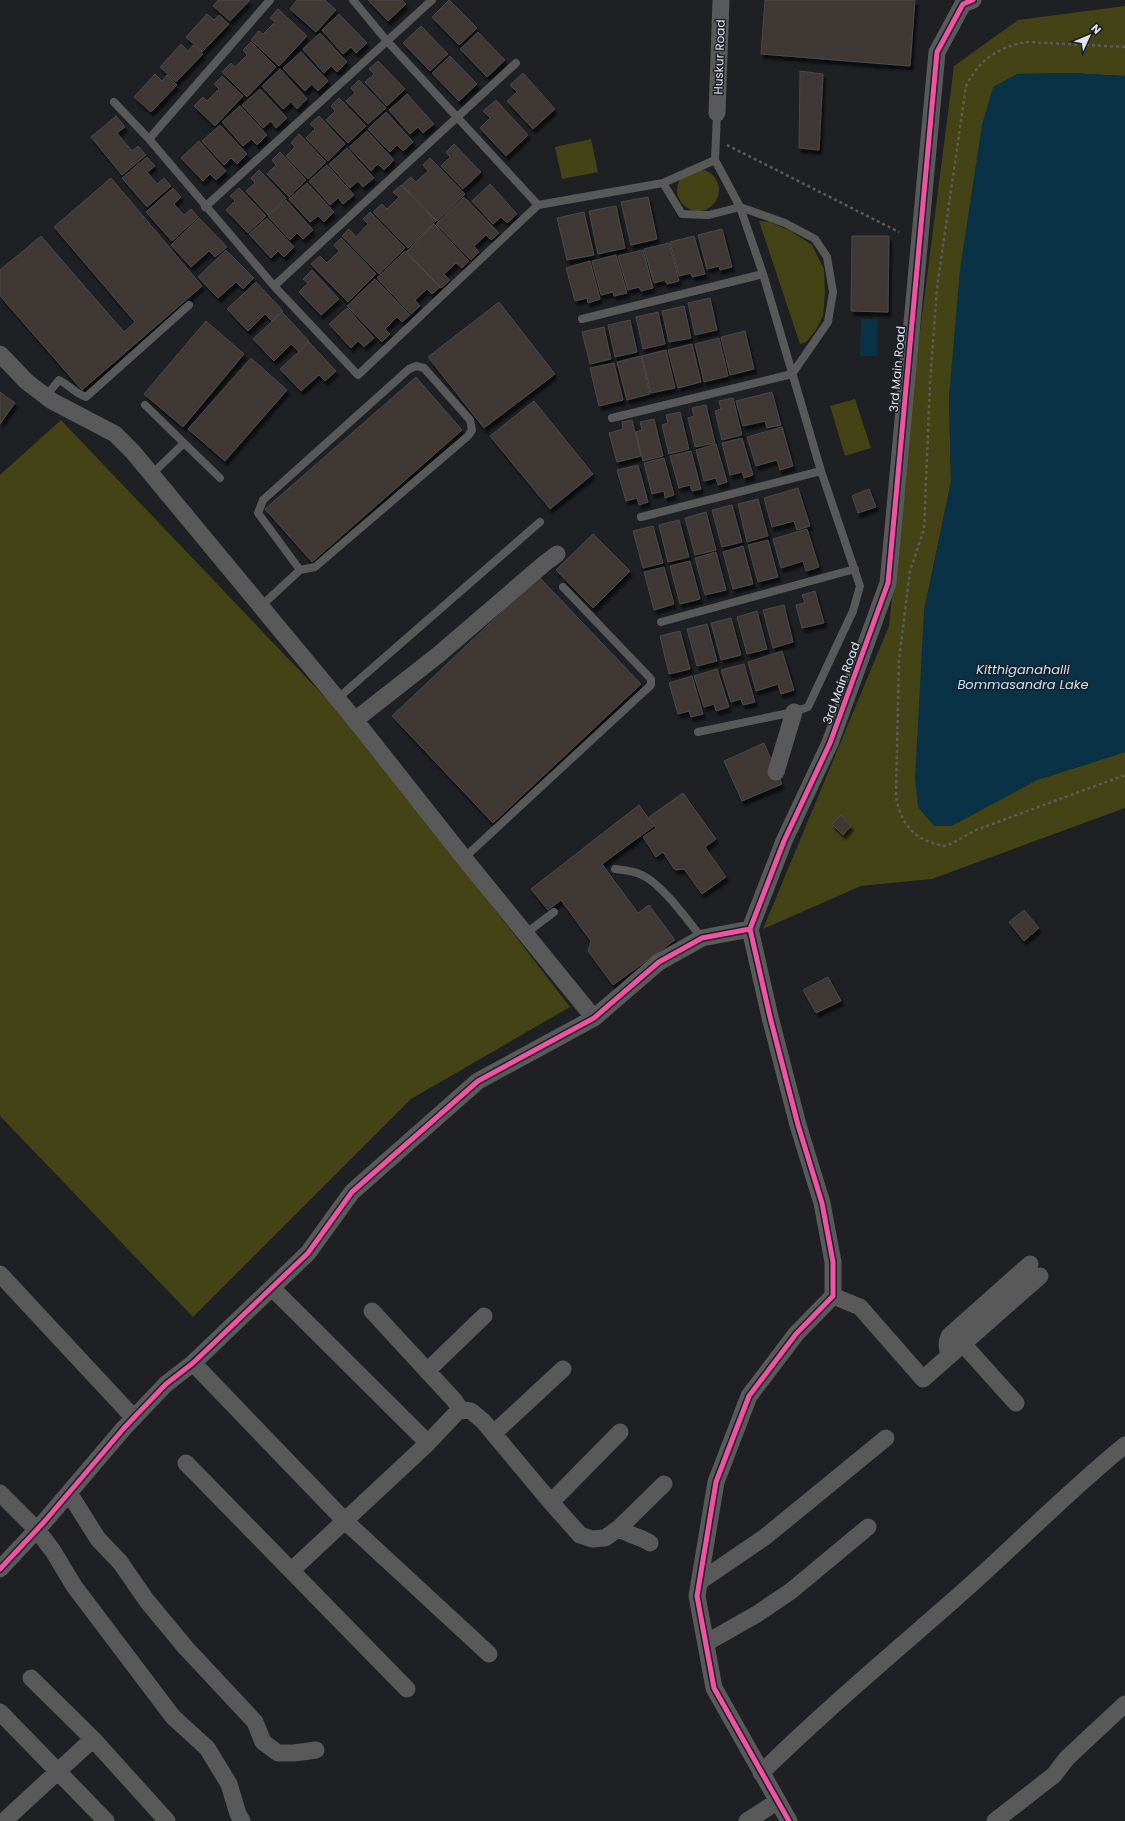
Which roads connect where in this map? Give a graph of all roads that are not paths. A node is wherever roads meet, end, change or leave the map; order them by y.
1 (270, 0) edge
2 (353, 0) edge
3 (432, 0) edge
4 (721, 0) edge
5 (973, 0) edge
6 (387, 41) junction
7 (516, 63) dead end
8 (114, 102) dead end
9 (717, 113) joint
10 (457, 118) junction
11 (149, 139) junction
12 (715, 160) junction
13 (663, 183) junction
14 (538, 206) junction
15 (205, 207) junction
16 (740, 207) junction
17 (764, 274) junction
18 (274, 286) junction
19 (189, 305) dead end
20 (582, 319) dead end
21 (0, 354) edge
22 (792, 374) junction
23 (46, 396) junction
24 (145, 405) dead end
25 (612, 418) dead end
26 (184, 442) junction
27 (821, 471) junction
28 (152, 474) junction
29 (220, 478) dead end
30 (641, 517) dead end
31 (540, 522) dead end
32 (557, 554) dead end
33 (855, 569) junction
34 (300, 570) junction
35 (563, 587) dead end
36 (261, 606) junction
37 (661, 622) dead end
38 (337, 699) junction
39 (794, 712) junction
40 (355, 720) junction
41 (698, 732) dead end
42 (776, 772) dead end
43 (464, 858) junction
44 (615, 869) dead end
45 (554, 912) dead end
46 (750, 929) junction
47 (526, 934) junction
48 (702, 938) junction
49 (594, 1018) junction
50 (0, 1274) edge
51 (272, 1288) junction
52 (833, 1296) junction
53 (372, 1311) dead end
54 (484, 1316) dead end
55 (963, 1344) junction
56 (950, 1355) junction
57 (194, 1363) junction
58 (563, 1370) dead end
59 (427, 1371) junction
60 (1016, 1403) dead end
61 (460, 1409) junction
62 (134, 1418) junction
63 (620, 1432) dead end
64 (494, 1433) junction
65 (886, 1438) dead end
66 (428, 1443) junction
67 (1125, 1445) edge
68 (186, 1463) dead end
69 (664, 1484) dead end
70 (0, 1493) edge
71 (68, 1493) junction
72 (549, 1500) junction
73 (345, 1521) junction
74 (868, 1527) dead end
75 (619, 1528) junction
76 (37, 1530) junction
77 (650, 1543) dead end
78 (0, 1569) edge
79 (292, 1570) junction
80 (699, 1582) junction
81 (706, 1643) junction
82 (489, 1654) dead end
83 (31, 1678) dead end
84 (407, 1689) dead end
85 (1125, 1704) edge
86 (0, 1712) edge
87 (93, 1739) junction
88 (316, 1750) dead end
89 (57, 1771) junction
90 (761, 1773) junction
91 (778, 1801) junction
92 (4, 1821) edge
93 (106, 1821) edge
94 (167, 1821) edge
95 (242, 1821) edge
96 (747, 1821) edge
97 (789, 1821) edge
98 (995, 1821) edge

1 - 11 lane
2 - 6 lane
3 - 6 lane
4 - 9 street, Huskur Road
5 - 46 street, 3rd Main Road
6 - 10 lane
6 - 15 lane
7 - 10 lane
8 - 11 lane
9 - 12 lane
10 - 14 lane
10 - 18 lane
11 - 15 lane
12 - 13 lane
12 - 16 lane
13 - 14 lane
13 - 16 lane
14 - 18 lane
15 - 18 lane
16 - 17 lane
16 - 22 lane
17 - 20 lane
17 - 22 lane
19 - 23 lane
21 - 23 street
22 - 25 lane
22 - 27 lane
23 - 28 street
24 - 26 lane
26 - 28 lane
26 - 29 lane
27 - 30 lane
27 - 33 lane
28 - 36 street
31 - 38 lane
32 - 40 street
33 - 37 lane
33 - 39 lane
34 - 34 lane
34 - 36 lane
35 - 43 lane
36 - 38 street
38 - 40 street
39 - 41 lane
39 - 42 street
40 - 43 street
43 - 47 street
44 - 48 lane
45 - 47 lane
46 - 48 street
46 - 52 street
47 - 49 street
48 - 49 street
49 - 51 street
50 - 62 street
51 - 57 street
51 - 66 street
52 - 56 street
52 - 80 street
53 - 59 street
54 - 59 street
55 - 56 street
55 - 56 street
55 - 60 street
57 - 62 street
57 - 73 street
58 - 64 street
59 - 61 street
61 - 64 street
61 - 66 street
62 - 71 street
63 - 72 street
64 - 72 street
65 - 80 street
66 - 73 street
67 - 90 street
68 - 79 street
69 - 75 street
70 - 76 street
71 - 76 street
71 - 88 street
72 - 75 street
73 - 79 street
73 - 82 street
74 - 81 street
75 - 77 street
76 - 78 street
76 - 95 street
79 - 84 street
80 - 81 street
81 - 90 street
83 - 87 street
85 - 98 street
86 - 89 street
87 - 89 street
87 - 94 street
89 - 92 street
89 - 93 street
90 - 91 street
91 - 96 street
91 - 97 street

